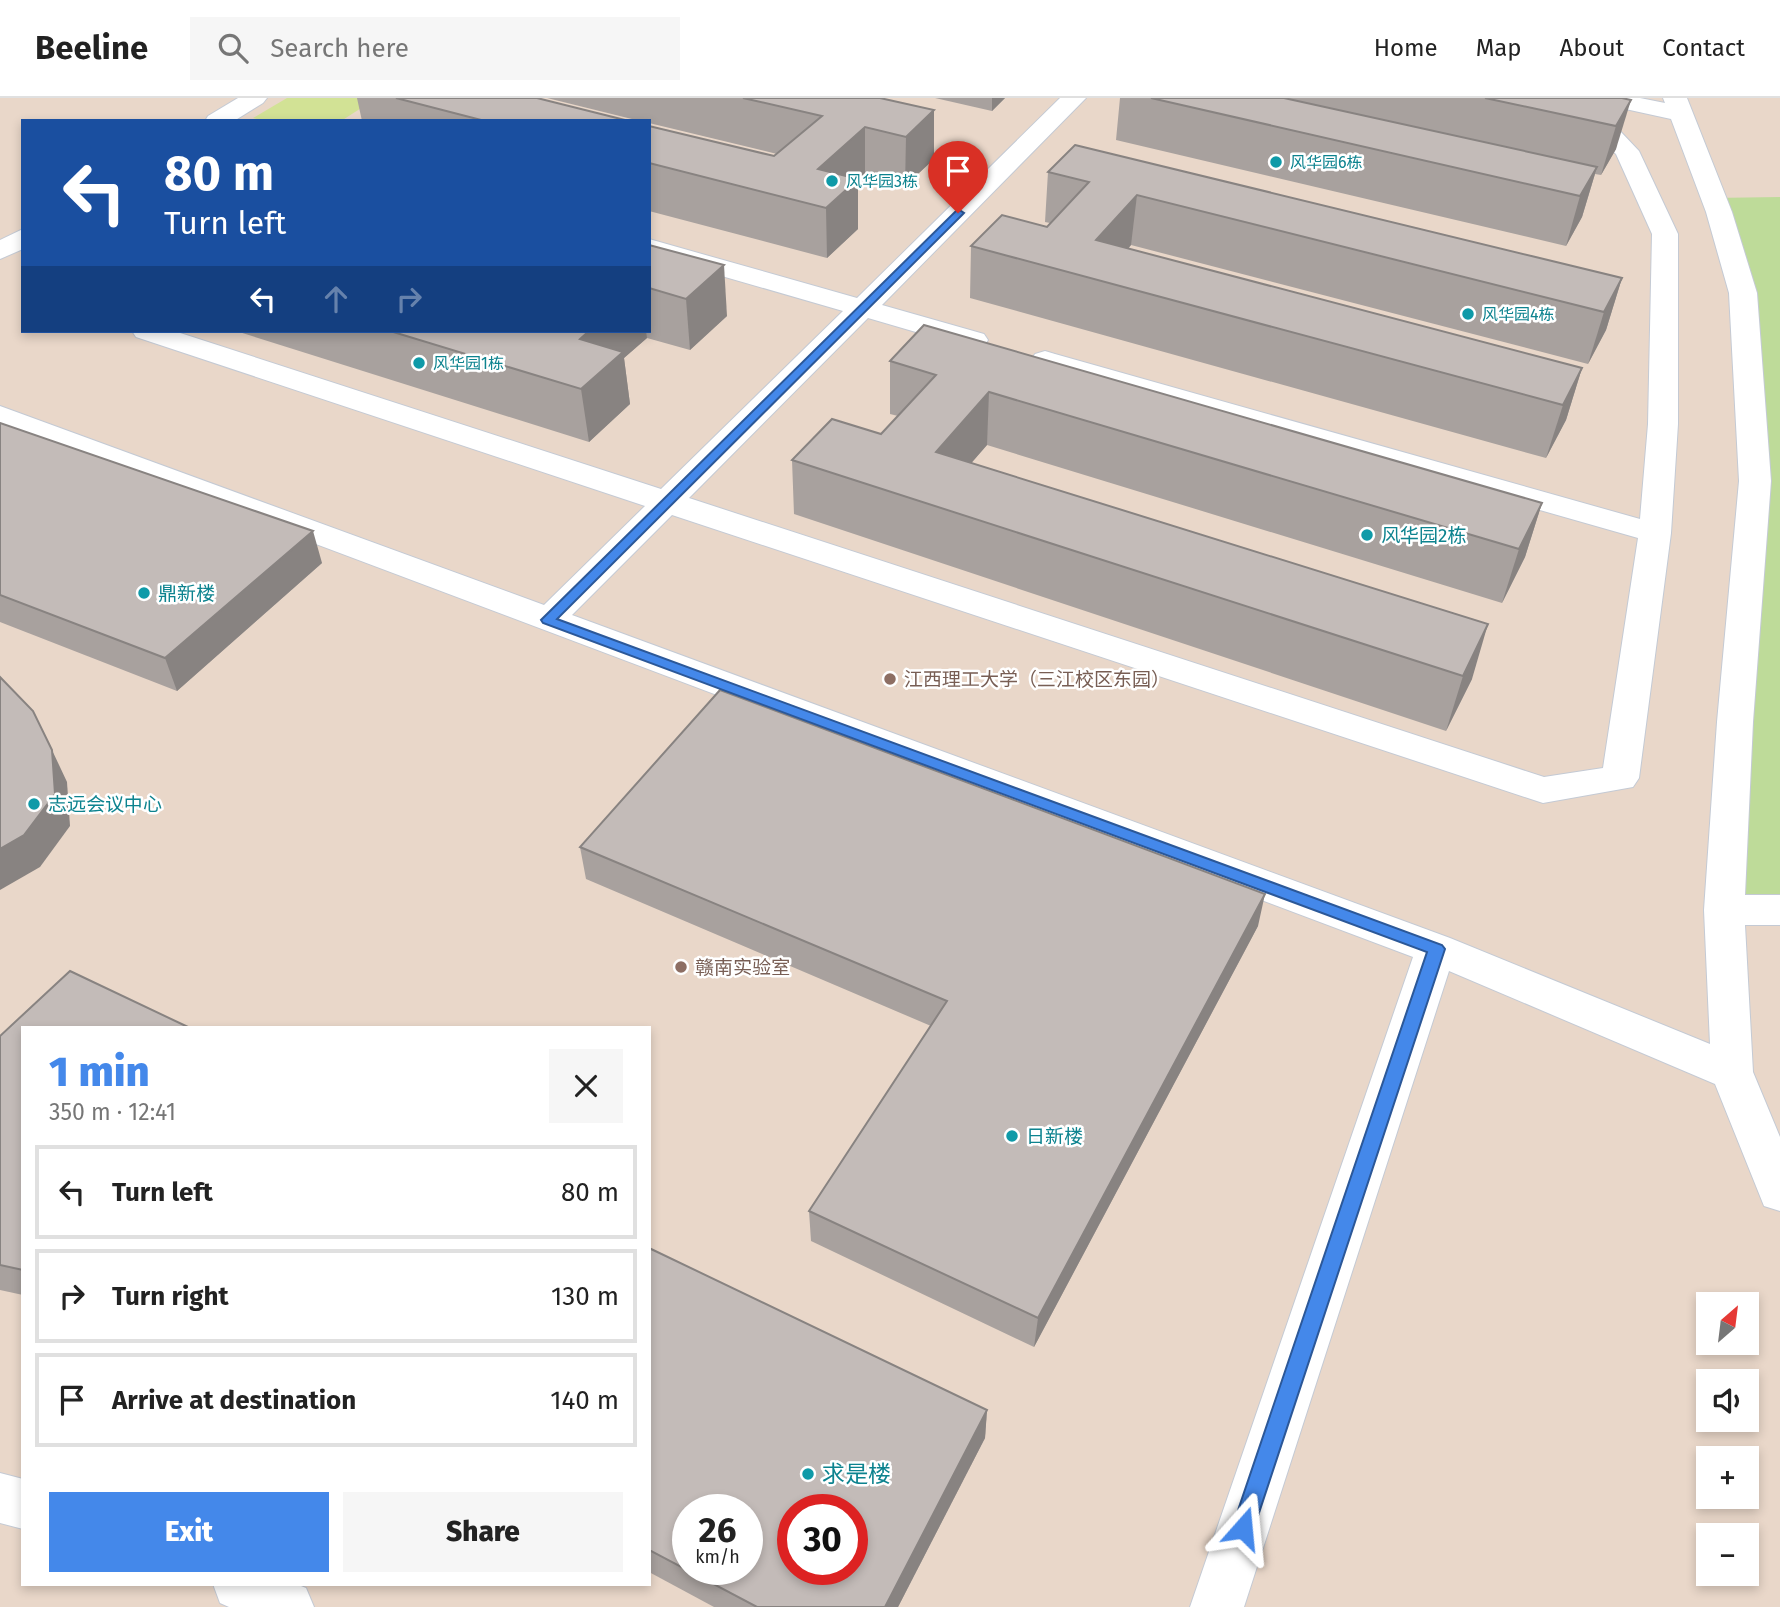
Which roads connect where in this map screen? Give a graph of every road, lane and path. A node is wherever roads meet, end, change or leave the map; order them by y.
1 (255, 98) edge
2 (1073, 98) edge
3 (1466, 98) edge
4 (1606, 98) edge
5 (1678, 106) edge
6 (220, 119) edge
7 (21, 238) edge
8 (651, 248) edge
9 (0, 251) edge
10 (862, 308) junction
11 (152, 333) edge
12 (0, 415) edge
13 (666, 503) junction
14 (1655, 533) junction
15 (548, 620) junction
16 (1780, 910) edge
17 (1724, 911) junction
18 (1436, 949) junction
19 (1732, 1072) junction
20 (1780, 1192) edge
21 (0, 1498) edge
22 (21, 1503) edge
23 (243, 1586) edge
24 (287, 1607) edge
25 (1217, 1607) edge

1 - 6 street
2 - 10 street
3 - 14 street
4 - 5 street
5 - 17 street
7 - 9 street
8 - 10 street
10 - 13 street
10 - 14 street
11 - 13 street
12 - 15 street
13 - 14 street
13 - 15 street
15 - 18 street
16 - 17 street
17 - 19 street
18 - 19 street
18 - 25 street
19 - 20 street
21 - 22 street
23 - 24 street

